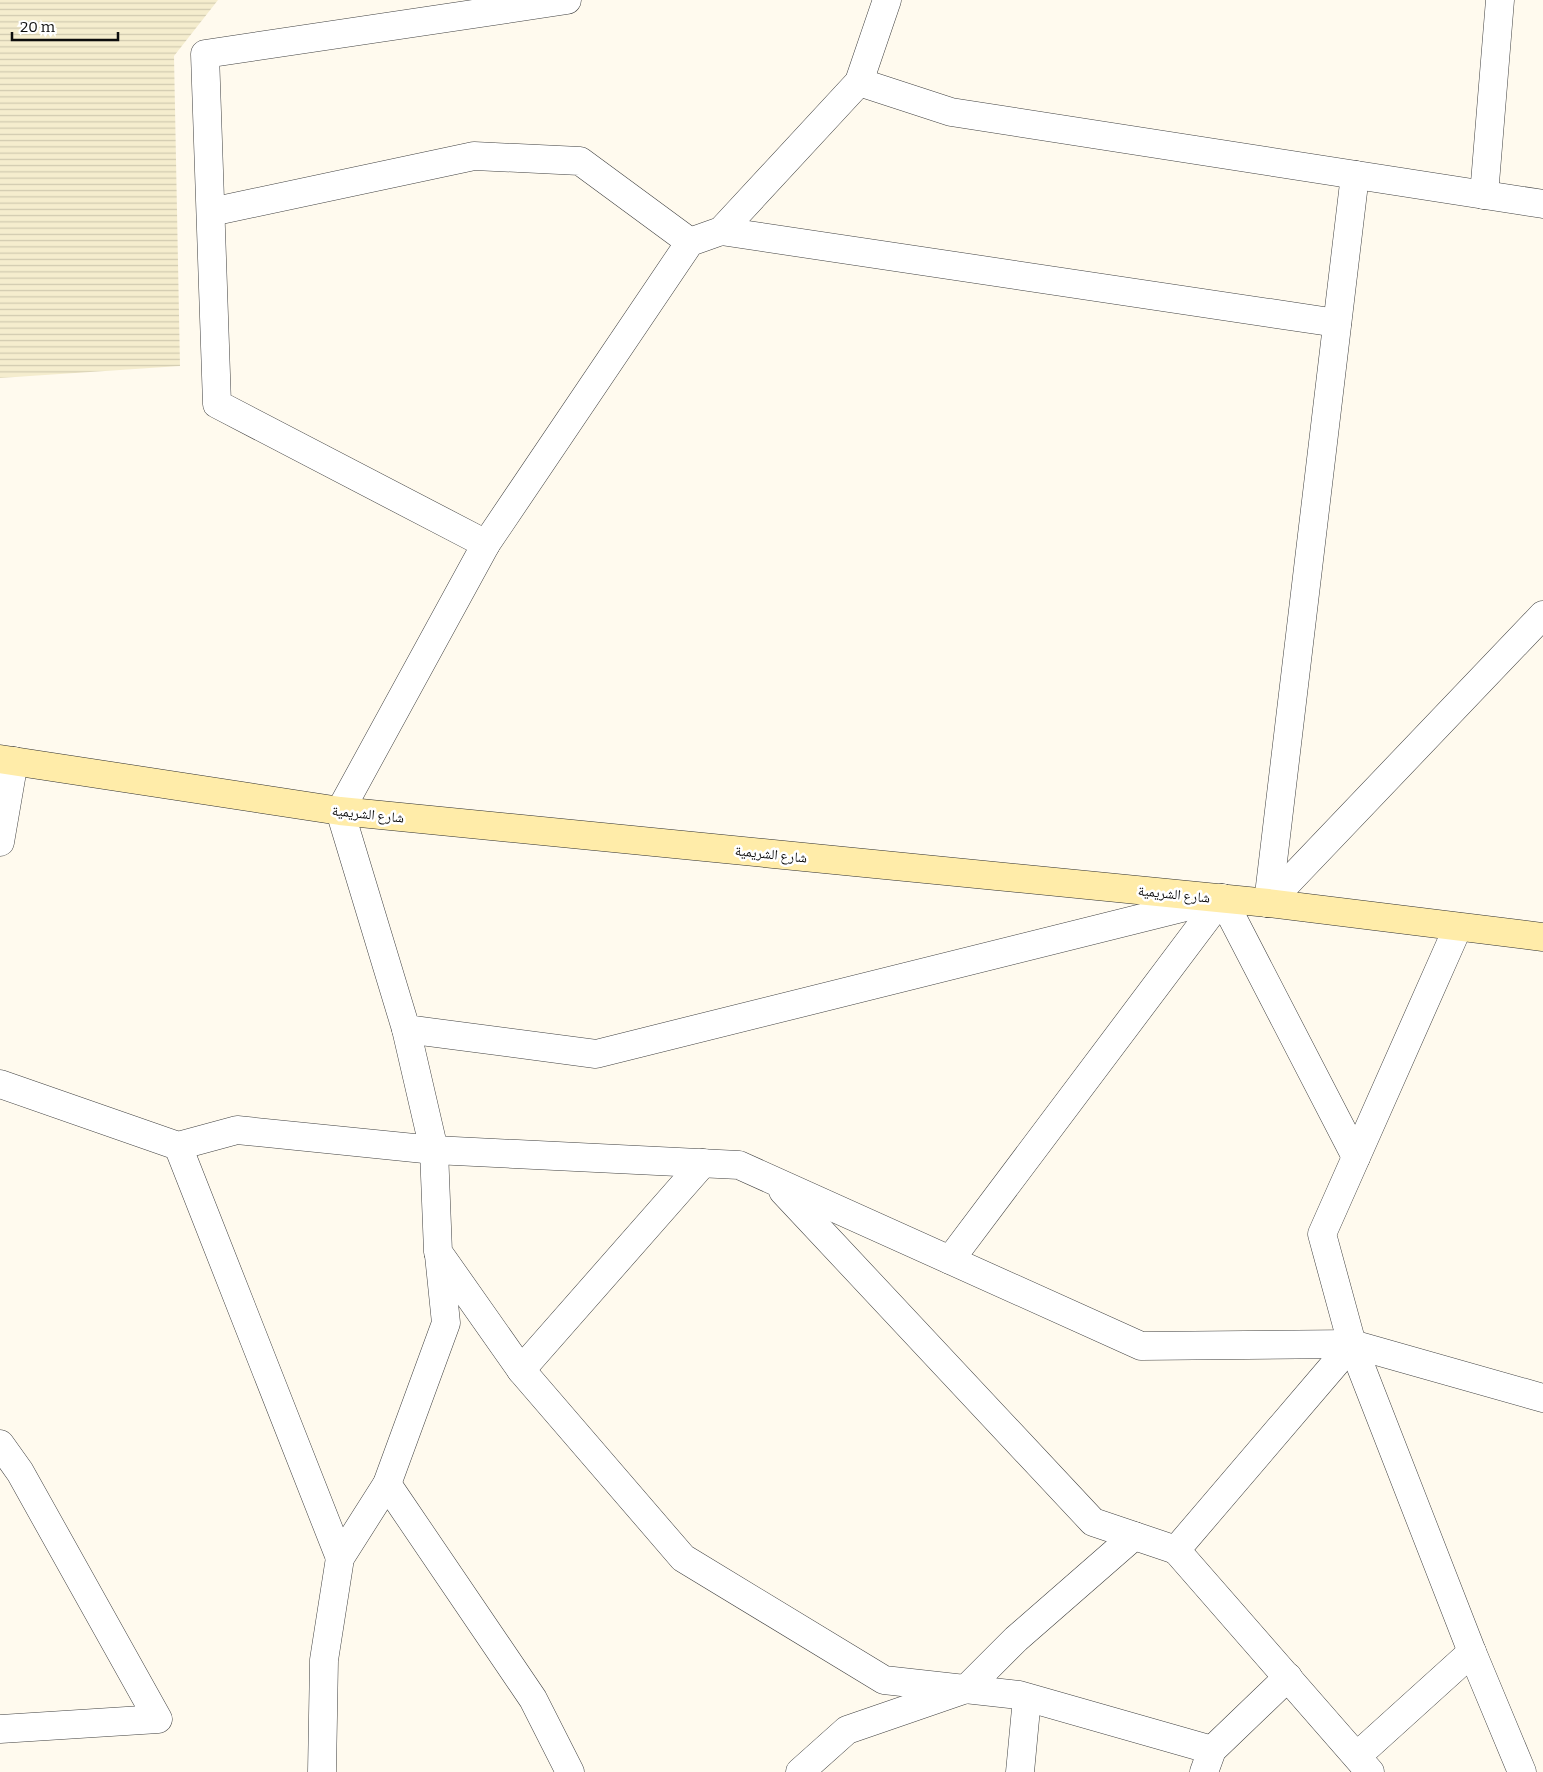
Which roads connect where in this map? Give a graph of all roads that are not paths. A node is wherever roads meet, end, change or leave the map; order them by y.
1 (567, 0) edge
2 (887, 0) edge
3 (1500, 0) edge
4 (859, 82) junction
5 (1356, 175) junction
6 (1484, 195) junction
7 (1543, 204) edge
8 (211, 212) junction
9 (720, 231) junction
10 (690, 242) junction
11 (1337, 323) junction
12 (486, 544) junction
13 (1543, 615) edge
14 (7, 760) edge
15 (340, 812) junction
16 (0, 842) edge
17 (1222, 898) junction
18 (1268, 902) junction
19 (1458, 927) junction
20 (1543, 937) edge
21 (406, 1029) junction
22 (0, 1084) edge
23 (178, 1146) junction
24 (434, 1150) junction
25 (1356, 1157) junction
26 (703, 1163) junction
27 (774, 1181) junction
28 (438, 1252) junction
29 (950, 1260) junction
30 (1352, 1344) junction
31 (521, 1370) junction
32 (1543, 1398) edge
33 (0, 1444) edge
34 (387, 1484) junction
35 (1134, 1536) junction
36 (1176, 1550) junction
37 (340, 1558) junction
38 (1472, 1652) junction
39 (1288, 1677) junction
40 (966, 1689) junction
41 (1027, 1698) junction
42 (0, 1729) edge
43 (1208, 1761) edge
44 (1363, 1764) edge
45 (322, 1772) edge
46 (570, 1772) edge
47 (800, 1772) edge
48 (1020, 1772) edge
49 (1522, 1772) edge

1 - 8 street
2 - 4 street
3 - 6 street
4 - 5 street
4 - 9 street
5 - 6 street
5 - 11 street
6 - 7 street
8 - 10 street
8 - 12 street
9 - 10 street
9 - 11 street
10 - 12 street
11 - 18 street
12 - 15 street
13 - 18 street
14 - 15 street, شارع الشريمية
14 - 16 street
15 - 17 street, شارع الشريمية
15 - 21 street
17 - 18 street, شارع الشريمية
17 - 21 street
17 - 25 street
17 - 29 street
18 - 19 street, شارع الشريمية
19 - 20 street, شارع الشريمية
19 - 25 street
21 - 24 street
22 - 23 street
23 - 24 street
23 - 37 street
24 - 26 street
24 - 28 street
25 - 30 street
26 - 27 street
26 - 31 street
27 - 29 street
27 - 35 street
28 - 31 street
28 - 34 street
29 - 30 street
30 - 32 street
30 - 36 street
30 - 38 street
31 - 40 street
33 - 42 street
34 - 37 street
34 - 46 street
35 - 36 street
35 - 40 street
36 - 39 street
37 - 45 street
38 - 44 street
38 - 49 street
39 - 43 street
39 - 44 street
40 - 41 street
40 - 47 street
41 - 43 street
41 - 48 street

